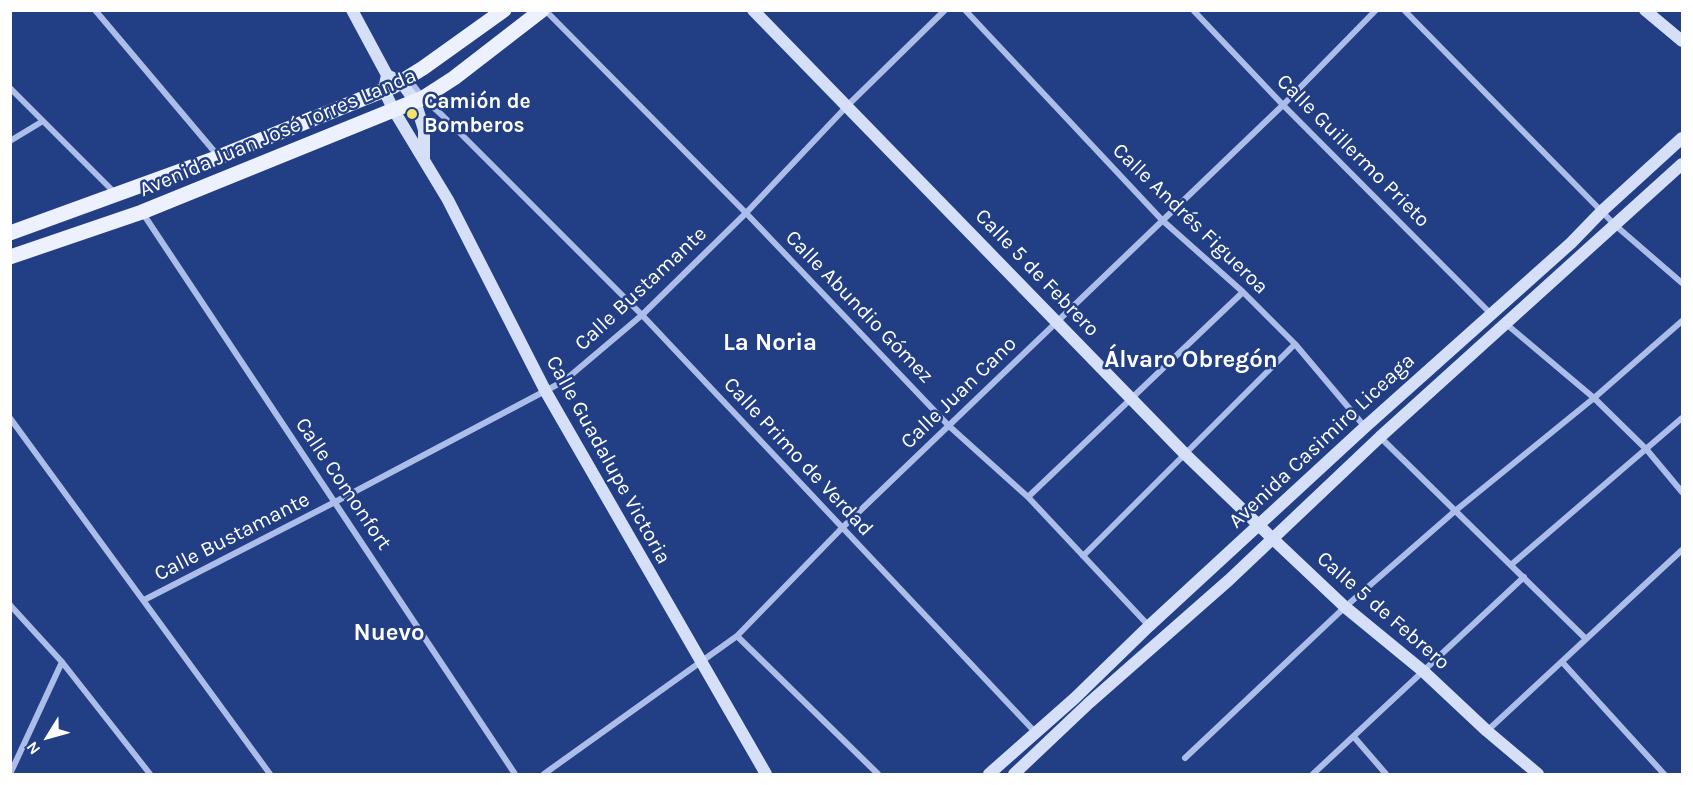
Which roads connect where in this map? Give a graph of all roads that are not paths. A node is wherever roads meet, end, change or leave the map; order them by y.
1 (95, 10) edge
2 (352, 10) edge
3 (504, 10) edge
4 (543, 10) edge
5 (753, 10) edge
6 (945, 10) edge
7 (965, 10) edge
8 (1193, 10) edge
9 (1376, 10) edge
10 (1404, 10) edge
11 (1645, 10) edge
12 (1683, 41) edge
13 (395, 81) junction
14 (10, 88) edge
15 (419, 100) junction
16 (847, 105) junction
17 (1283, 105) junction
18 (393, 109) junction
19 (43, 120) junction
20 (1683, 138) edge
21 (10, 141) edge
22 (219, 157) junction
23 (424, 160) junction
24 (1683, 164) edge
25 (116, 195) junction
26 (1602, 211) junction
27 (142, 212) junction
28 (746, 213) junction
29 (1162, 220) junction
30 (1615, 225) junction
31 (10, 233) edge
32 (10, 257) edge
33 (1683, 283) edge
34 (1243, 292) junction
35 (1492, 314) junction
36 (642, 315) junction
37 (1683, 321) edge
38 (1058, 322) junction
39 (1505, 323) junction
40 (1295, 344) junction
41 (546, 392) junction
42 (1131, 397) junction
43 (1594, 398) junction
44 (10, 418) edge
45 (1683, 418) edge
46 (949, 426) junction
47 (1365, 426) junction
48 (1380, 437) junction
49 (1647, 450) junction
50 (1185, 454) junction
51 (1683, 492) edge
52 (1028, 497) junction
53 (335, 502) junction
54 (1455, 511) junction
55 (1260, 525) junction
56 (842, 528) junction
57 (1273, 539) junction
58 (1683, 550) edge
59 (1083, 556) junction
60 (1512, 564) junction
61 (1524, 577) junction
62 (144, 600) junction
63 (10, 605) edge
64 (1345, 607) junction
65 (1149, 626) junction
66 (737, 636) junction
67 (1586, 639) junction
68 (62, 662) junction
69 (701, 662) junction
70 (1563, 663) junction
71 (1424, 671) junction
72 (1487, 731) junction
73 (1036, 733) junction
74 (1354, 737) junction
75 (1185, 758) dead end
76 (10, 774) edge
77 (150, 774) edge
78 (270, 774) edge
79 (515, 774) edge
80 (544, 774) edge
81 (766, 774) edge
82 (878, 774) edge
83 (989, 774) edge
84 (1014, 774) edge
85 (1313, 774) edge
86 (1386, 774) edge
87 (1538, 774) edge
88 (1664, 774) edge

1 - 22 street
2 - 13 street
3 - 13 main road, Avenida Juan José Torres Landa
4 - 15 main road, Avenida Juan José Torres Landa
4 - 28 street, Calle Abundio Gómez
5 - 16 street, Calle 5 de Febrero
6 - 16 street, Calle Bustamante
7 - 29 street, Calle Andrés Figueroa
8 - 17 street, Calle Guillermo Prieto
9 - 17 street, Calle Juan Cano
10 - 26 street
11 - 12 street
13 - 15 street
13 - 18 street, Calle Guadalupe Victoria
13 - 22 main road, Avenida Juan José Torres Landa
14 - 19 street
15 - 18 main road, Avenida Juan José Torres Landa
15 - 23 street
15 - 36 street, Calle Primo de Verdad
16 - 28 street, Calle Bustamante
16 - 38 street, Calle 5 de Febrero
17 - 29 street, Calle Juan Cano
17 - 35 street, Calle Guillermo Prieto
18 - 23 street, Calle Guadalupe Victoria
18 - 27 main road, Avenida Juan José Torres Landa
19 - 21 street
19 - 25 street
20 - 26 street, Avenida Casimiro Liceaga
22 - 25 main road, Avenida Juan José Torres Landa
23 - 41 street, Calle Guadalupe Victoria
24 - 30 street, Avenida Casimiro Liceaga
25 - 31 main road, Avenida Juan José Torres Landa
26 - 30 street
26 - 35 street, Avenida Casimiro Liceaga
27 - 32 main road, Avenida Juan José Torres Landa
27 - 53 street, Calle Comonfort
28 - 36 street, Calle Bustamante
28 - 46 street, Calle Abundio Gómez
29 - 34 street, Calle Andrés Figueroa
29 - 38 street, Calle Juan Cano
30 - 33 street
30 - 39 street, Avenida Casimiro Liceaga
34 - 40 street, Calle Andrés Figueroa
34 - 42 street
35 - 47 street, Avenida Casimiro Liceaga
36 - 41 street, Calle Bustamante
36 - 56 street, Calle Primo de Verdad
37 - 43 street
38 - 42 street, Calle 5 de Febrero
38 - 46 street, Calle Juan Cano
39 - 43 street
39 - 48 street, Avenida Casimiro Liceaga
40 - 47 street, Calle Andrés Figueroa
40 - 50 street
41 - 53 street, Calle Bustamante
41 - 69 street, Calle Guadalupe Victoria
42 - 50 street, Calle 5 de Febrero
42 - 52 street
43 - 49 street
43 - 54 street
44 - 62 street
45 - 49 street
46 - 52 street, Calle Abundio Gómez
46 - 56 street, Calle Juan Cano
47 - 55 street, Avenida Casimiro Liceaga
48 - 54 street
48 - 57 street, Avenida Casimiro Liceaga
49 - 51 street
49 - 60 street
50 - 55 street, Calle 5 de Febrero
50 - 59 street
52 - 59 street, Calle Abundio Gómez
53 - 62 street, Calle Bustamante
53 - 79 street, Calle Comonfort
54 - 60 street
54 - 64 street
55 - 57 street, Calle 5 de Febrero
55 - 65 street, Avenida Casimiro Liceaga
56 - 66 street, Calle Juan Cano
56 - 73 street, Calle Primo de Verdad
57 - 64 street, Calle 5 de Febrero
57 - 84 street, Avenida Casimiro Liceaga
58 - 67 street
59 - 65 street, Calle Abundio Gómez
60 - 61 street
61 - 67 street
61 - 71 street
62 - 78 street
63 - 68 street
64 - 71 street, Calle 5 de Febrero
64 - 75 street
65 - 73 street, Avenida Casimiro Liceaga
66 - 69 street, Calle Juan Cano
66 - 82 street
67 - 70 street
68 - 76 street
68 - 77 street
69 - 80 street, Calle Juan Cano
69 - 81 street, Calle Guadalupe Victoria
70 - 72 street
70 - 88 street
71 - 72 street, Calle 5 de Febrero
71 - 74 street
72 - 87 street, Calle 5 de Febrero
73 - 83 street, Avenida Casimiro Liceaga
74 - 85 street
74 - 86 street

